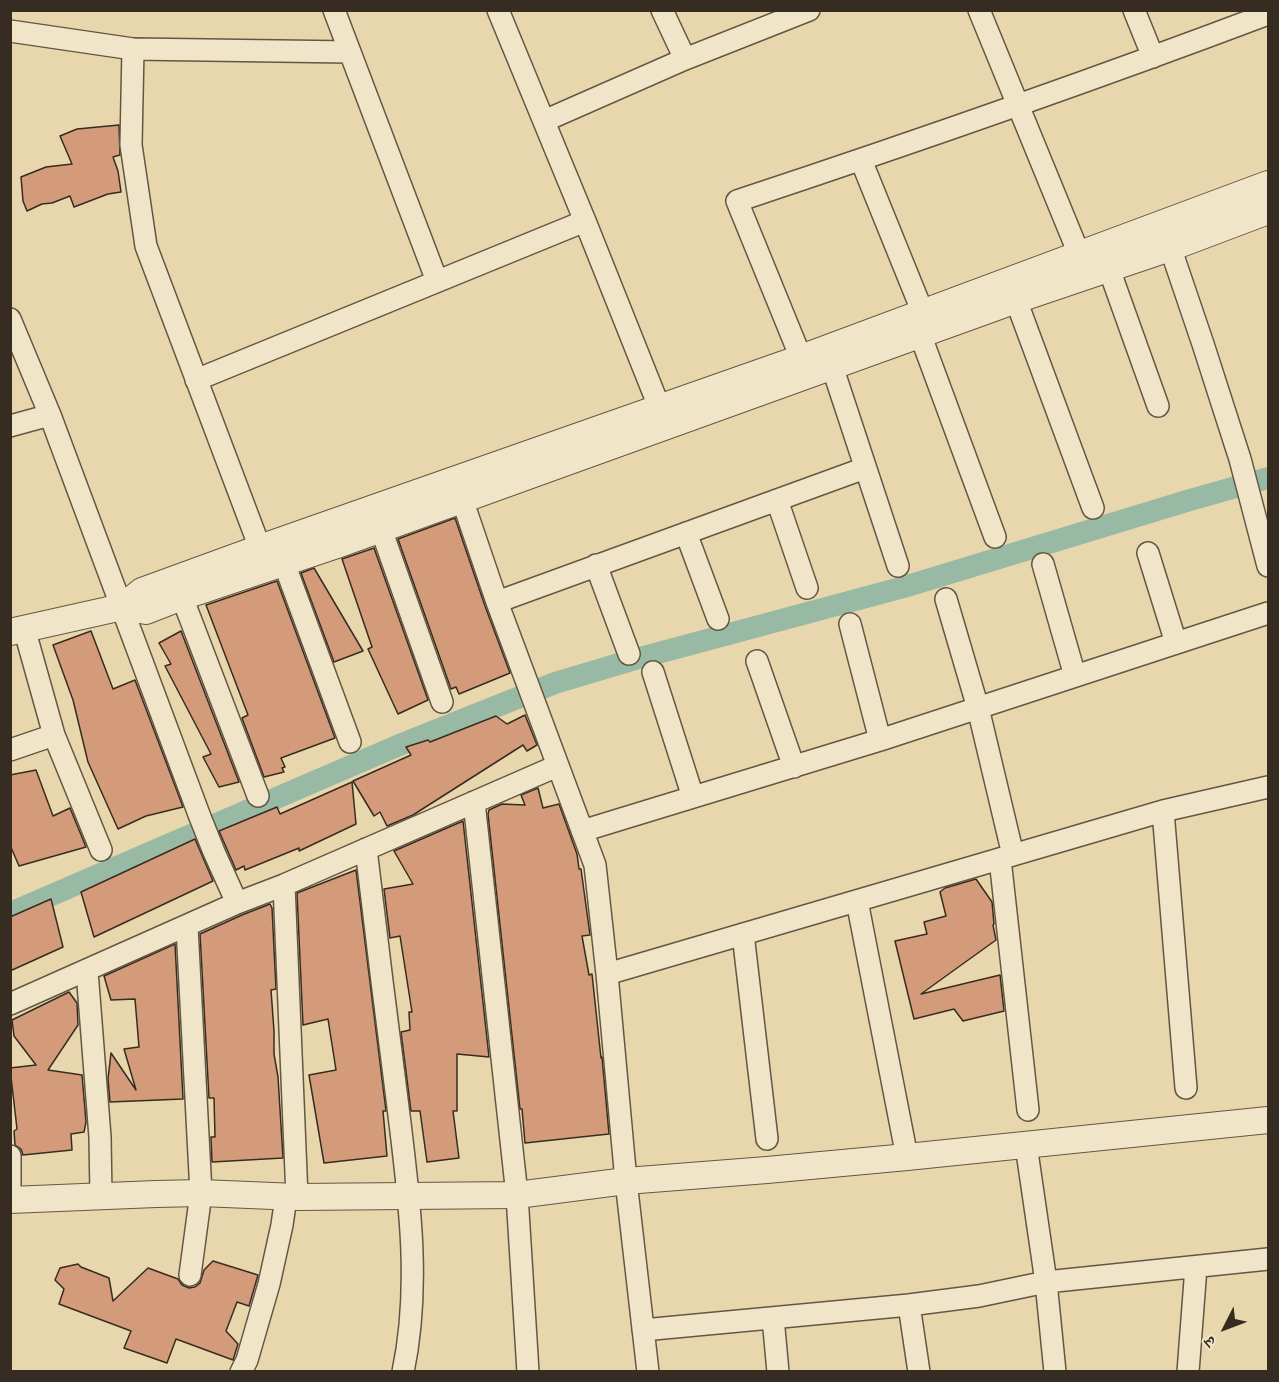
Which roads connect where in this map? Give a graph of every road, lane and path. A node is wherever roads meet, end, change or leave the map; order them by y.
1 (334, 10) edge
2 (498, 10) edge
3 (662, 10) edge
4 (980, 10) edge
5 (1134, 10) edge
6 (808, 11) edge
7 (1269, 14) edge
8 (10, 31) edge
9 (133, 49) junction
10 (350, 52) junction
11 (1154, 57) junction
12 (685, 59) junction
13 (1019, 105) junction
14 (544, 121) junction
15 (861, 160) junction
16 (1269, 184) edge
17 (1269, 211) edge
18 (585, 221) junction
19 (1162, 224) junction
20 (1170, 248) junction
21 (1079, 254) junction
22 (1109, 269) junction
23 (437, 281) junction
24 (1016, 300) junction
25 (10, 319) edge
26 (922, 323) junction
27 (801, 358) junction
28 (832, 366) junction
29 (196, 380) junction
30 (1158, 406) dead end
31 (660, 409) junction
32 (50, 415) junction
33 (10, 426) edge
34 (865, 468) junction
35 (462, 500) junction
36 (777, 500) junction
37 (1092, 508) dead end
38 (381, 529) junction
39 (686, 533) junction
40 (995, 537) dead end
41 (260, 548) junction
42 (1148, 553) dead end
43 (284, 563) junction
44 (1043, 564) dead end
45 (596, 566) junction
46 (897, 566) dead end
47 (1269, 566) edge
48 (807, 588) dead end
49 (182, 597) junction
50 (946, 599) dead end
51 (496, 602) junction
52 (122, 607) junction
53 (1269, 613) edge
54 (718, 619) dead end
55 (850, 624) dead end
56 (17, 630) edge
57 (1176, 643) junction
58 (629, 654) dead end
59 (757, 661) dead end
60 (653, 672) dead end
61 (1076, 676) junction
62 (442, 702) dead end
63 (978, 708) junction
64 (54, 735) junction
65 (880, 740) junction
66 (350, 742) dead end
67 (10, 750) edge
68 (558, 766) junction
69 (794, 767) junction
70 (1269, 787) edge
71 (258, 796) dead end
72 (693, 797) junction
73 (474, 802) junction
74 (1163, 811) junction
75 (582, 831) junction
76 (366, 849) junction
77 (101, 850) dead end
78 (1006, 857) junction
79 (284, 885) junction
80 (857, 901) junction
81 (237, 903) junction
82 (187, 927) junction
83 (743, 934) junction
84 (87, 970) junction
85 (607, 974) junction
86 (10, 1004) edge
87 (1186, 1088) dead end
88 (1028, 1110) dead end
89 (1269, 1120) edge
90 (767, 1139) dead end
91 (1026, 1145) junction
92 (10, 1156) edge
93 (907, 1157) junction
94 (627, 1181) junction
95 (201, 1193) junction
96 (517, 1195) junction
97 (101, 1196) junction
98 (291, 1197) junction
99 (409, 1197) junction
100 (10, 1198) edge
101 (1269, 1259) edge
102 (1196, 1267) junction
103 (190, 1275) dead end
104 (1046, 1282) junction
105 (909, 1305) junction
106 (773, 1318) junction
107 (643, 1330) junction
108 (241, 1371) edge
109 (403, 1371) edge
110 (528, 1371) edge
111 (648, 1371) edge
112 (778, 1371) edge
113 (919, 1371) edge
114 (1055, 1371) edge
115 (1188, 1371) edge

1 - 10 street
2 - 14 street
3 - 12 street
4 - 13 street
5 - 11 street
6 - 12 street
7 - 11 street
8 - 9 street
9 - 10 street
9 - 29 street
10 - 23 street
11 - 13 street
12 - 14 street
13 - 15 street
13 - 21 street
14 - 18 street
15 - 26 street
15 - 27 street
16 - 19 street
17 - 20 street
18 - 23 street
18 - 31 street
19 - 20 street
19 - 21 street
20 - 22 street
20 - 47 street
21 - 26 street
22 - 24 street
22 - 30 street
23 - 29 street
24 - 26 street
24 - 37 street
25 - 32 street
26 - 27 street
26 - 28 street
26 - 40 street
27 - 31 street
28 - 34 street
28 - 35 street
29 - 41 street
31 - 41 street
32 - 33 street
32 - 52 street
34 - 36 street
34 - 46 street
35 - 38 street
35 - 51 street
36 - 39 street
36 - 48 street
38 - 43 street
38 - 62 street
39 - 45 street
39 - 54 street
41 - 52 street
42 - 57 street
43 - 49 street
43 - 66 street
44 - 61 street
45 - 51 street
45 - 58 street
49 - 52 street
49 - 71 street
50 - 63 street
51 - 68 street
52 - 56 street
52 - 81 street
53 - 57 street
55 - 65 street
56 - 64 street
57 - 61 street
59 - 69 street
60 - 72 street
61 - 63 street
63 - 65 street
63 - 78 street
64 - 67 street
64 - 77 street
65 - 69 street
68 - 73 street
68 - 75 street
69 - 72 street
70 - 74 street
72 - 75 street
73 - 76 street
73 - 96 street
74 - 78 street
74 - 87 street
75 - 85 street
76 - 79 street
76 - 99 street
78 - 80 street
78 - 88 street
79 - 81 street
79 - 98 street
80 - 83 street
80 - 93 street
81 - 82 street
82 - 84 street
82 - 95 street
83 - 85 street
83 - 90 street
84 - 86 street
84 - 97 street
85 - 94 street
89 - 91 street
91 - 93 street
91 - 104 street
92 - 100 street
93 - 94 street
94 - 96 street
94 - 107 street
95 - 97 street
95 - 98 street
95 - 103 street
96 - 99 street
96 - 110 street
97 - 100 street
98 - 99 street
98 - 108 street
99 - 109 street
101 - 102 street
102 - 104 street
102 - 115 street
104 - 105 street
104 - 114 street
105 - 106 street
105 - 113 street
106 - 107 street
106 - 112 street
107 - 111 street

